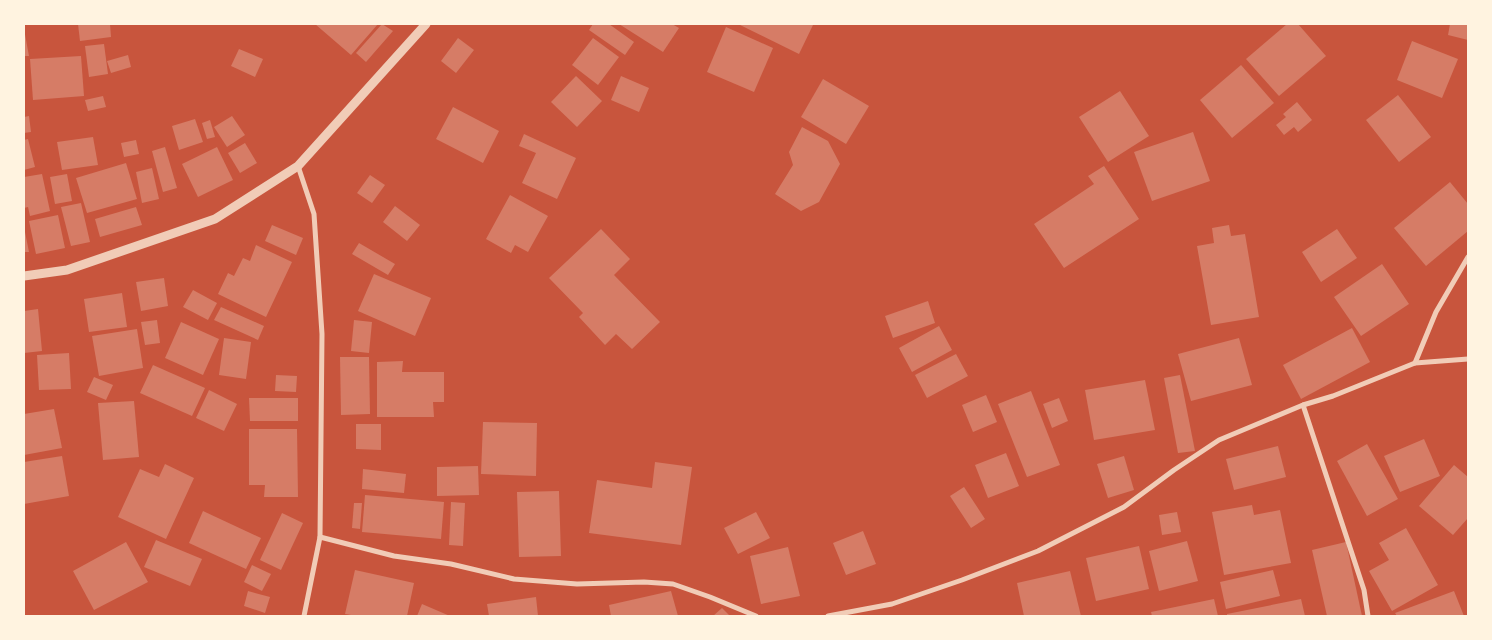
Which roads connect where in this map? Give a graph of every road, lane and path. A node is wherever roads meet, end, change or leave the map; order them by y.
1 (426, 24) edge
2 (298, 166) junction
3 (1468, 257) edge
4 (24, 276) edge
5 (1468, 359) edge
6 (1415, 363) junction
7 (1302, 405) junction
8 (320, 537) junction
9 (304, 616) edge
10 (756, 616) edge
11 (828, 616) edge
12 (1368, 616) edge

1 - 2 street
2 - 4 street
2 - 8 street
3 - 6 street
5 - 6 street
6 - 7 street
7 - 11 street
7 - 12 street
8 - 9 street
8 - 10 street

